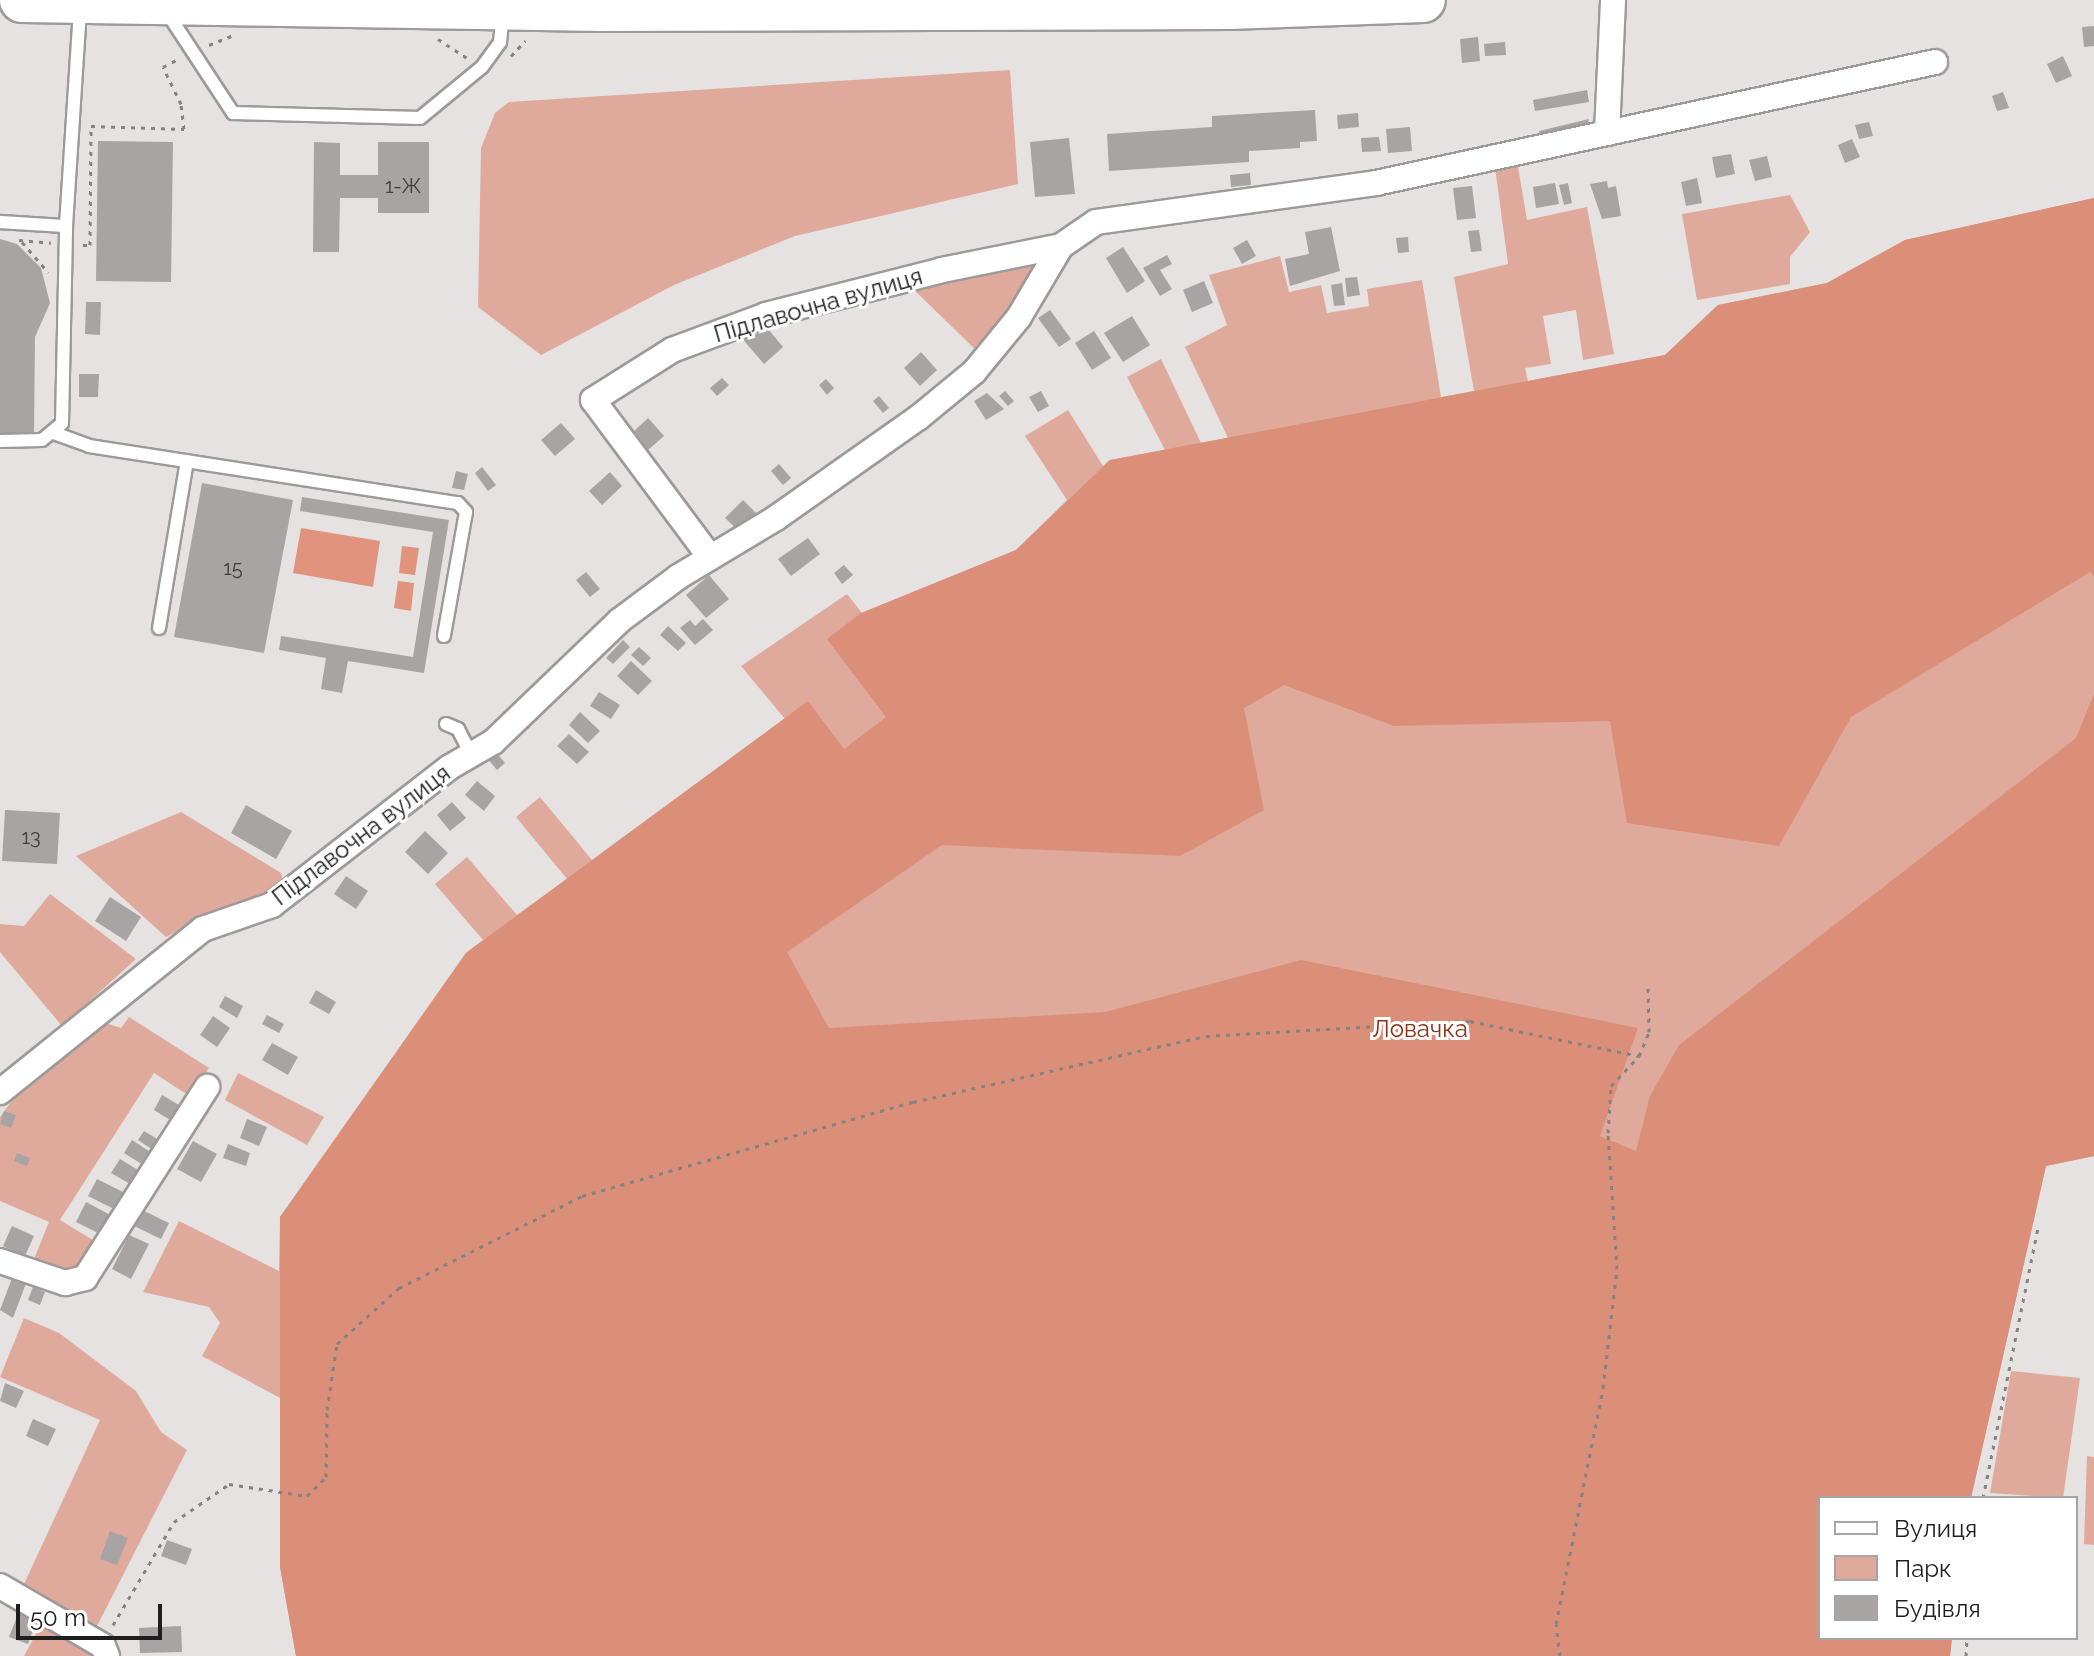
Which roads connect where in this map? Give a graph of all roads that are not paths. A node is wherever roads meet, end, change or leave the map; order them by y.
1 (22, 0) edge
2 (1423, 0) edge
3 (1613, 0) edge
4 (81, 1) edge
5 (160, 2) junction
6 (502, 8) junction
7 (1935, 62) dead end
8 (1607, 133) junction
9 (0, 222) edge
10 (66, 226) junction
11 (1061, 246) junction
12 (54, 433) junction
13 (0, 441) edge
14 (187, 461) junction
15 (710, 557) junction
16 (159, 628) dead end
17 (444, 636) dead end
18 (446, 724) dead end
19 (470, 753) junction
20 (207, 1087) dead end
21 (0, 1092) edge
22 (0, 1261) edge
23 (0, 1586) edge
24 (105, 1651) edge

1 - 4 highway
2 - 6 highway
3 - 8 street
4 - 5 highway
4 - 10 lane
5 - 6 highway
5 - 6 lane
7 - 8 street, Підлавочна вулиця
8 - 11 street, Підлавочна вулиця
9 - 10 lane
10 - 12 lane
11 - 15 street, Підлавочна вулиця
11 - 15 street, Підлавочна вулиця
12 - 13 lane
12 - 14 lane
14 - 16 lane
14 - 17 lane
15 - 19 street, Підлавочна вулиця
18 - 19 lane
19 - 21 street, Підлавочна вулиця
20 - 22 street
23 - 24 street

